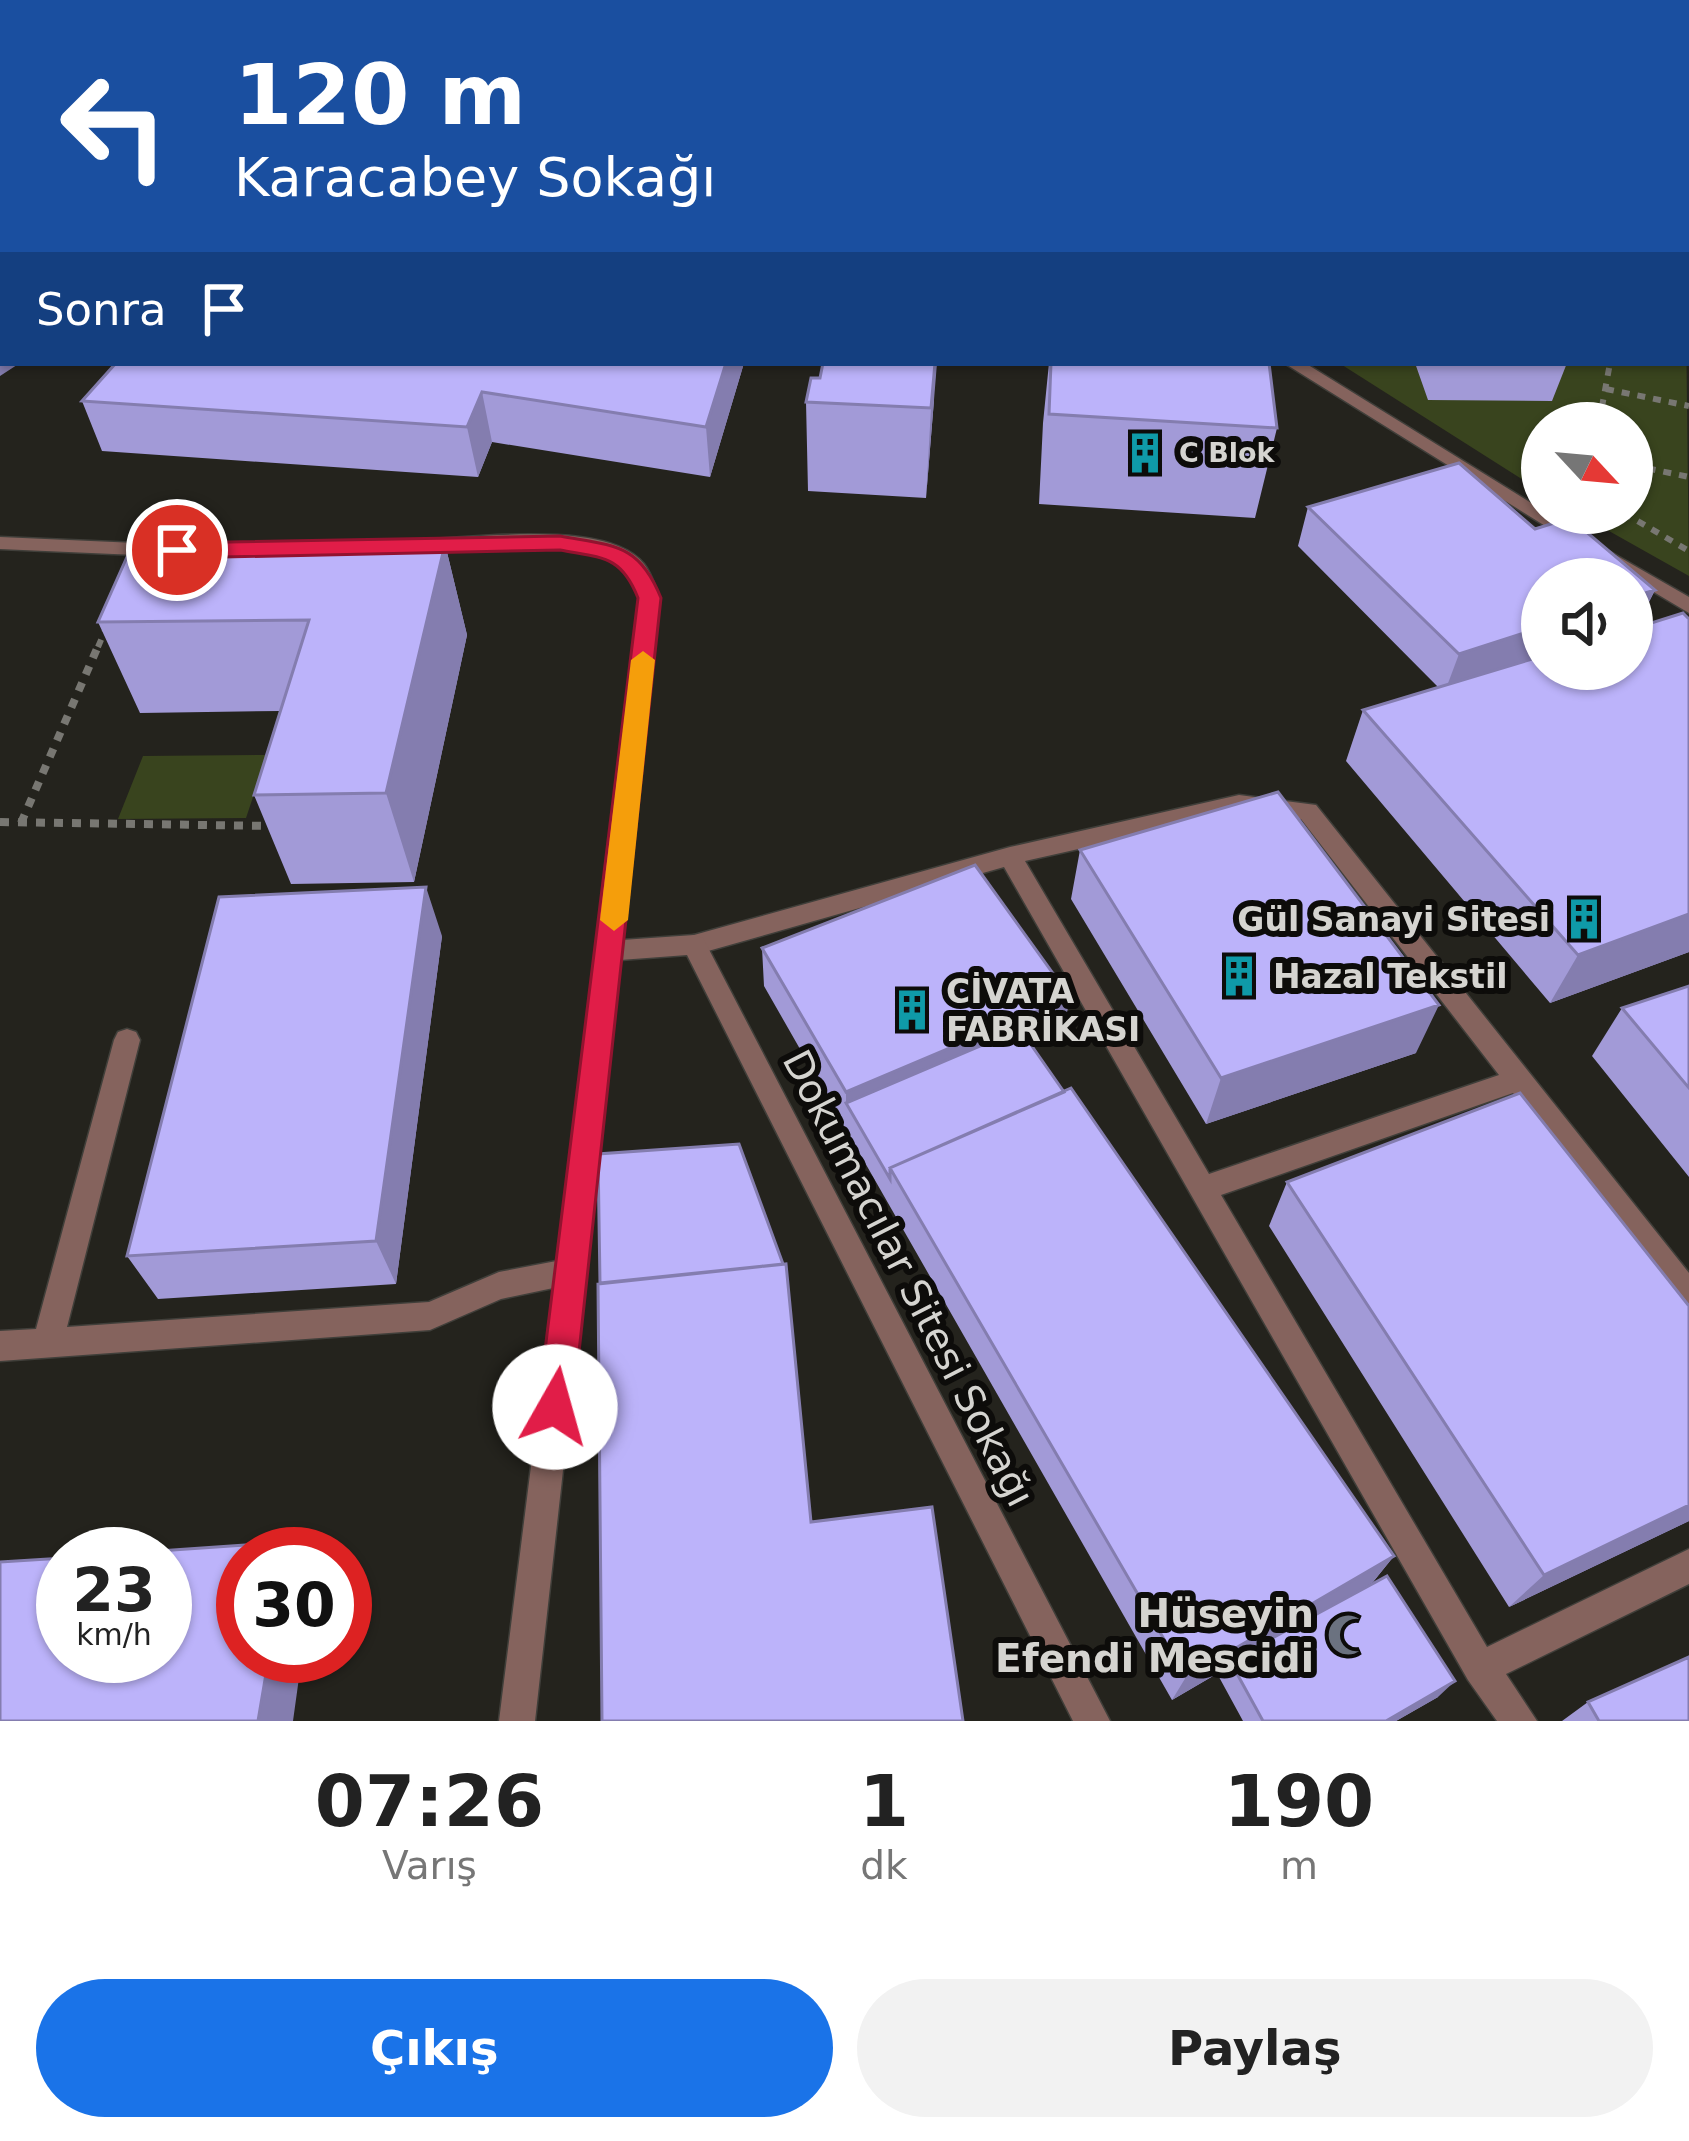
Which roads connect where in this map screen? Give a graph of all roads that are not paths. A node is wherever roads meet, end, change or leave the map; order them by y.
1 (1302, 366) edge
2 (0, 543) edge
3 (393, 546) edge
4 (177, 550) edge
5 (1689, 606) edge
6 (1010, 856) junction
7 (694, 945) junction
8 (611, 951) junction
9 (128, 1040) dead end
10 (1520, 1079) junction
11 (1205, 1188) junction
12 (572, 1272) junction
13 (1689, 1296) edge
14 (46, 1345) junction
15 (0, 1346) edge
16 (1689, 1566) edge
17 (1480, 1668) junction
18 (518, 1721) edge
19 (1092, 1721) edge
20 (1519, 1721) edge

1 - 5 street
2 - 4 street
3 - 8 street
6 - 7 street
6 - 10 street
6 - 11 street
7 - 8 street
7 - 19 street, Dokumacılar Sitesi Sokağı
8 - 12 street
9 - 14 street
10 - 11 street
10 - 13 street
11 - 17 street
12 - 14 street
12 - 18 street
14 - 15 street
16 - 17 street
17 - 20 street

